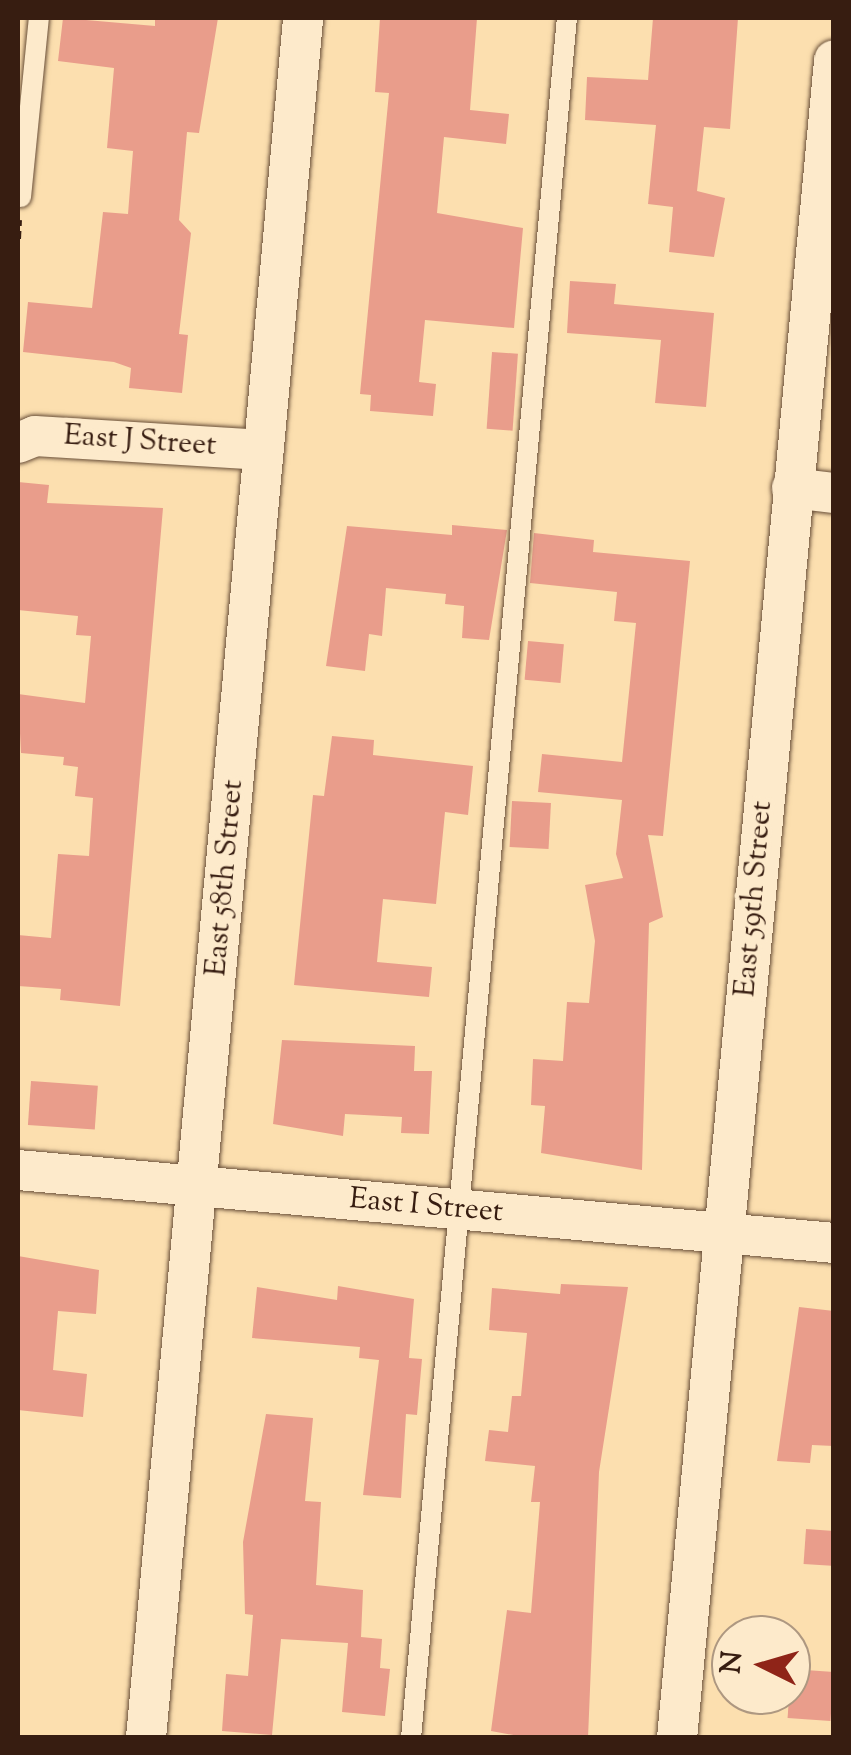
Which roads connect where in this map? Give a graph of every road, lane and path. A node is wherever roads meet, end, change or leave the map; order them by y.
1 (40, 18) edge
2 (303, 18) edge
3 (566, 18) edge
4 (834, 60) edge
5 (22, 198) dead end
6 (18, 443) edge
7 (264, 450) junction
8 (792, 488) junction
9 (834, 493) edge
10 (18, 1170) edge
11 (198, 1186) junction
12 (459, 1210) junction
13 (725, 1233) junction
14 (834, 1242) edge
15 (146, 1738) edge
16 (411, 1738) edge
17 (677, 1738) edge

1 - 5 lane
2 - 7 street, East 58th Street
3 - 12 lane
4 - 8 street, East 59th Street
6 - 7 street, East J Street
7 - 11 street, East 58th Street
8 - 9 street
8 - 13 street, East 59th Street
10 - 11 street, East I Street
11 - 12 street, East I Street
11 - 15 street, East 58th Street
12 - 13 street, East I Street
12 - 16 lane
13 - 14 street, East I Street
13 - 17 street, East 59th Street

